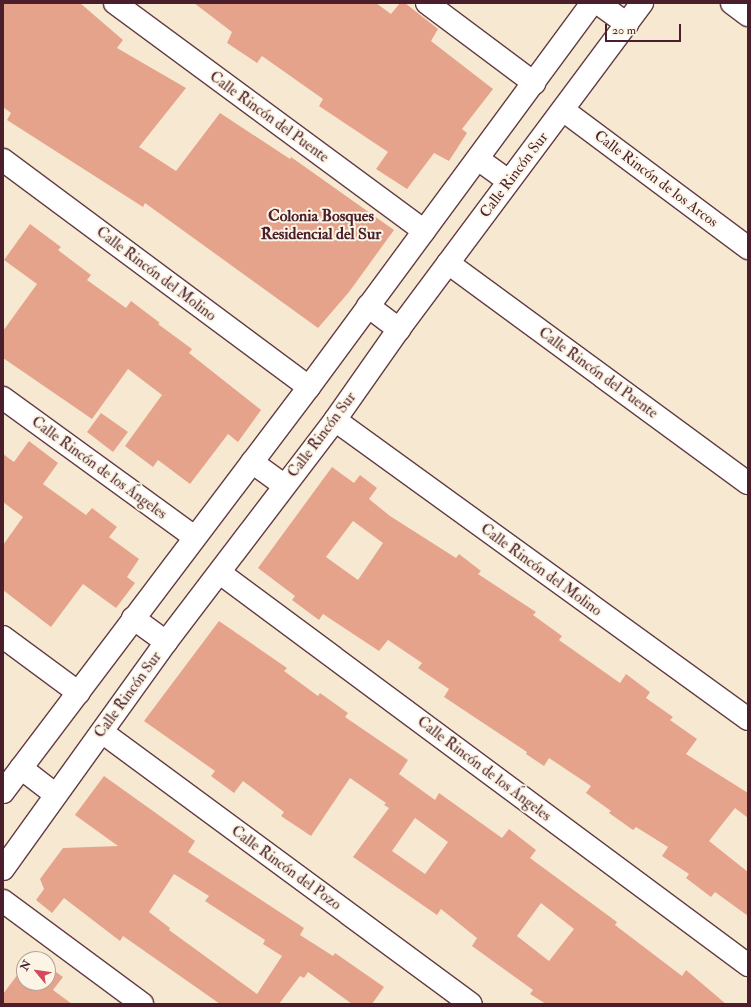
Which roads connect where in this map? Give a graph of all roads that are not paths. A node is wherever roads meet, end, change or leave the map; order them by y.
1 (115, 3) edge
2 (427, 3) edge
3 (592, 3) edge
4 (598, 3) edge
5 (642, 3) edge
6 (732, 3) edge
7 (748, 15) edge
8 (627, 24) junction
9 (534, 83) junction
10 (563, 110) junction
11 (478, 159) junction
12 (3, 160) edge
13 (508, 181) junction
14 (424, 231) junction
15 (748, 248) edge
16 (448, 263) junction
17 (368, 306) junction
18 (399, 329) junction
19 (309, 387) junction
20 (3, 398) edge
21 (335, 420) junction
22 (252, 462) junction
23 (748, 483) edge
24 (284, 486) junction
25 (194, 538) junction
26 (220, 573) junction
27 (133, 618) junction
28 (3, 637) edge
29 (166, 642) junction
30 (79, 693) junction
31 (748, 719) edge
32 (102, 732) junction
33 (21, 768) junction
34 (3, 792) edge
35 (56, 795) junction
36 (3, 869) edge
37 (3, 901) edge
38 (748, 965) edge
39 (142, 1004) edge
40 (471, 1004) edge

1 - 14 street, Calle Rincón del Puente
2 - 9 street
3 - 9 street
4 - 8 street
5 - 8 street, Calle Rincón Sur
6 - 7 street
8 - 10 street, Calle Rincón Sur
9 - 11 street
10 - 13 street, Calle Rincón Sur
10 - 15 street, Calle Rincón de los Arcos
11 - 13 street
11 - 14 street
12 - 19 street, Calle Rincón del Molino
13 - 16 street, Calle Rincón Sur
14 - 17 street
16 - 18 street, Calle Rincón Sur
16 - 23 street, Calle Rincón del Puente
17 - 18 street
17 - 19 street
18 - 21 street, Calle Rincón Sur
19 - 22 street
20 - 25 street, Calle Rincón de los Ángeles
21 - 24 street, Calle Rincón Sur
21 - 31 street, Calle Rincón del Molino
22 - 24 street
22 - 25 street
24 - 26 street, Calle Rincón Sur
25 - 27 street
26 - 29 street, Calle Rincón Sur
26 - 38 street, Calle Rincón de los Ángeles
27 - 29 street
27 - 30 street
28 - 30 street
29 - 32 street, Calle Rincón Sur
30 - 33 street
32 - 35 street, Calle Rincón Sur
32 - 40 street, Calle Rincón del Pozo
33 - 34 street
33 - 35 street
35 - 36 street, Calle Rincón Sur
37 - 39 street

